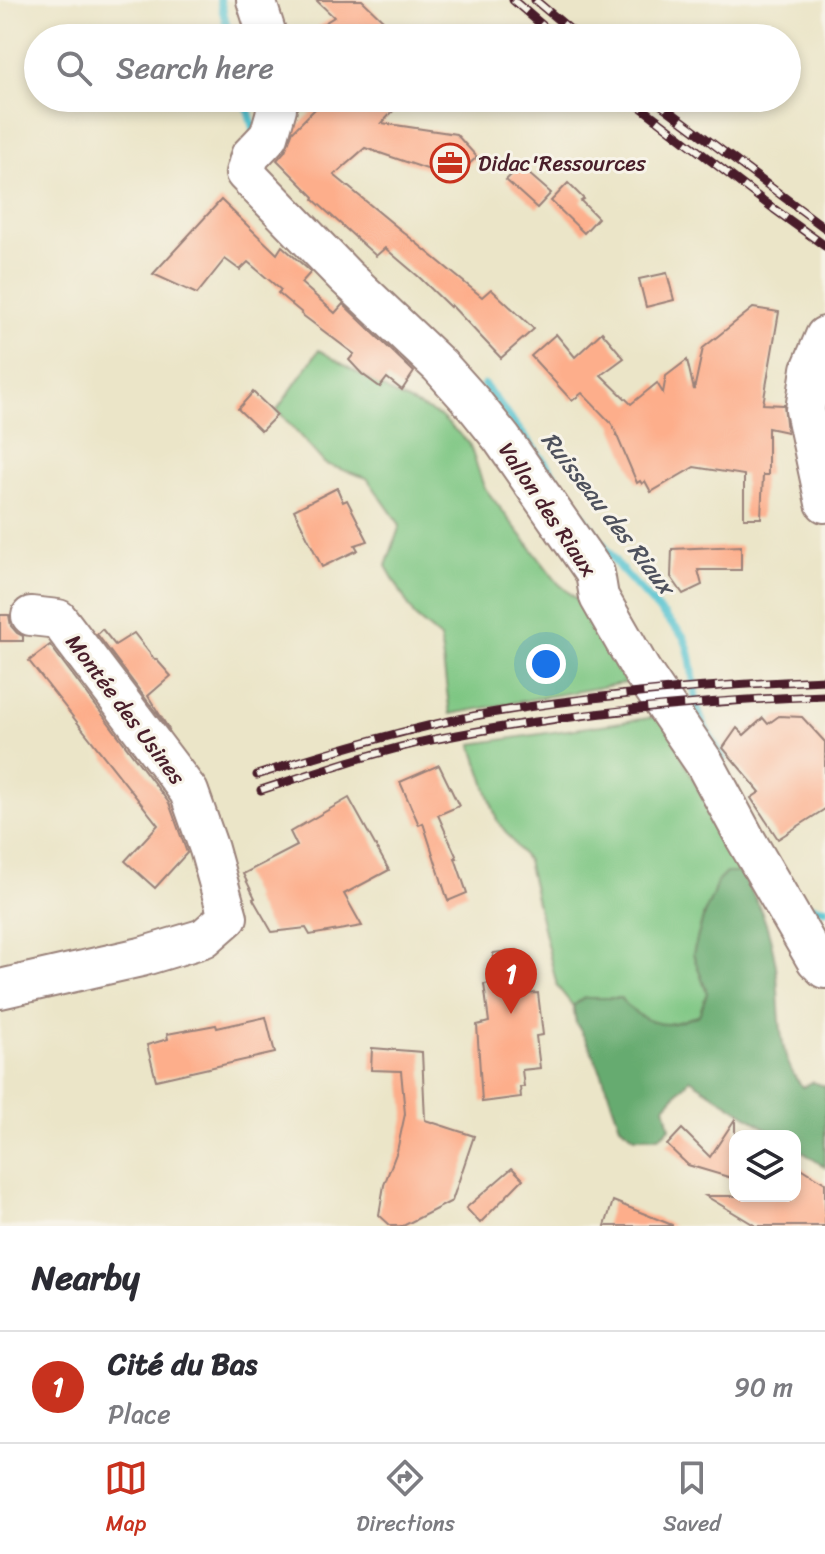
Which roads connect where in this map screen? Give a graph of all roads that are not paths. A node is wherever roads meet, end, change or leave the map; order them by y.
1 (256, 0) edge
2 (264, 24) edge
3 (276, 112) edge
4 (825, 336) edge
5 (825, 503) edge
6 (31, 616) dead end
7 (825, 969) edge
8 (0, 989) edge

1 - 2 street
3 - 7 street, Vallon des Riaux
4 - 5 street
6 - 8 street, Montée des Usines

